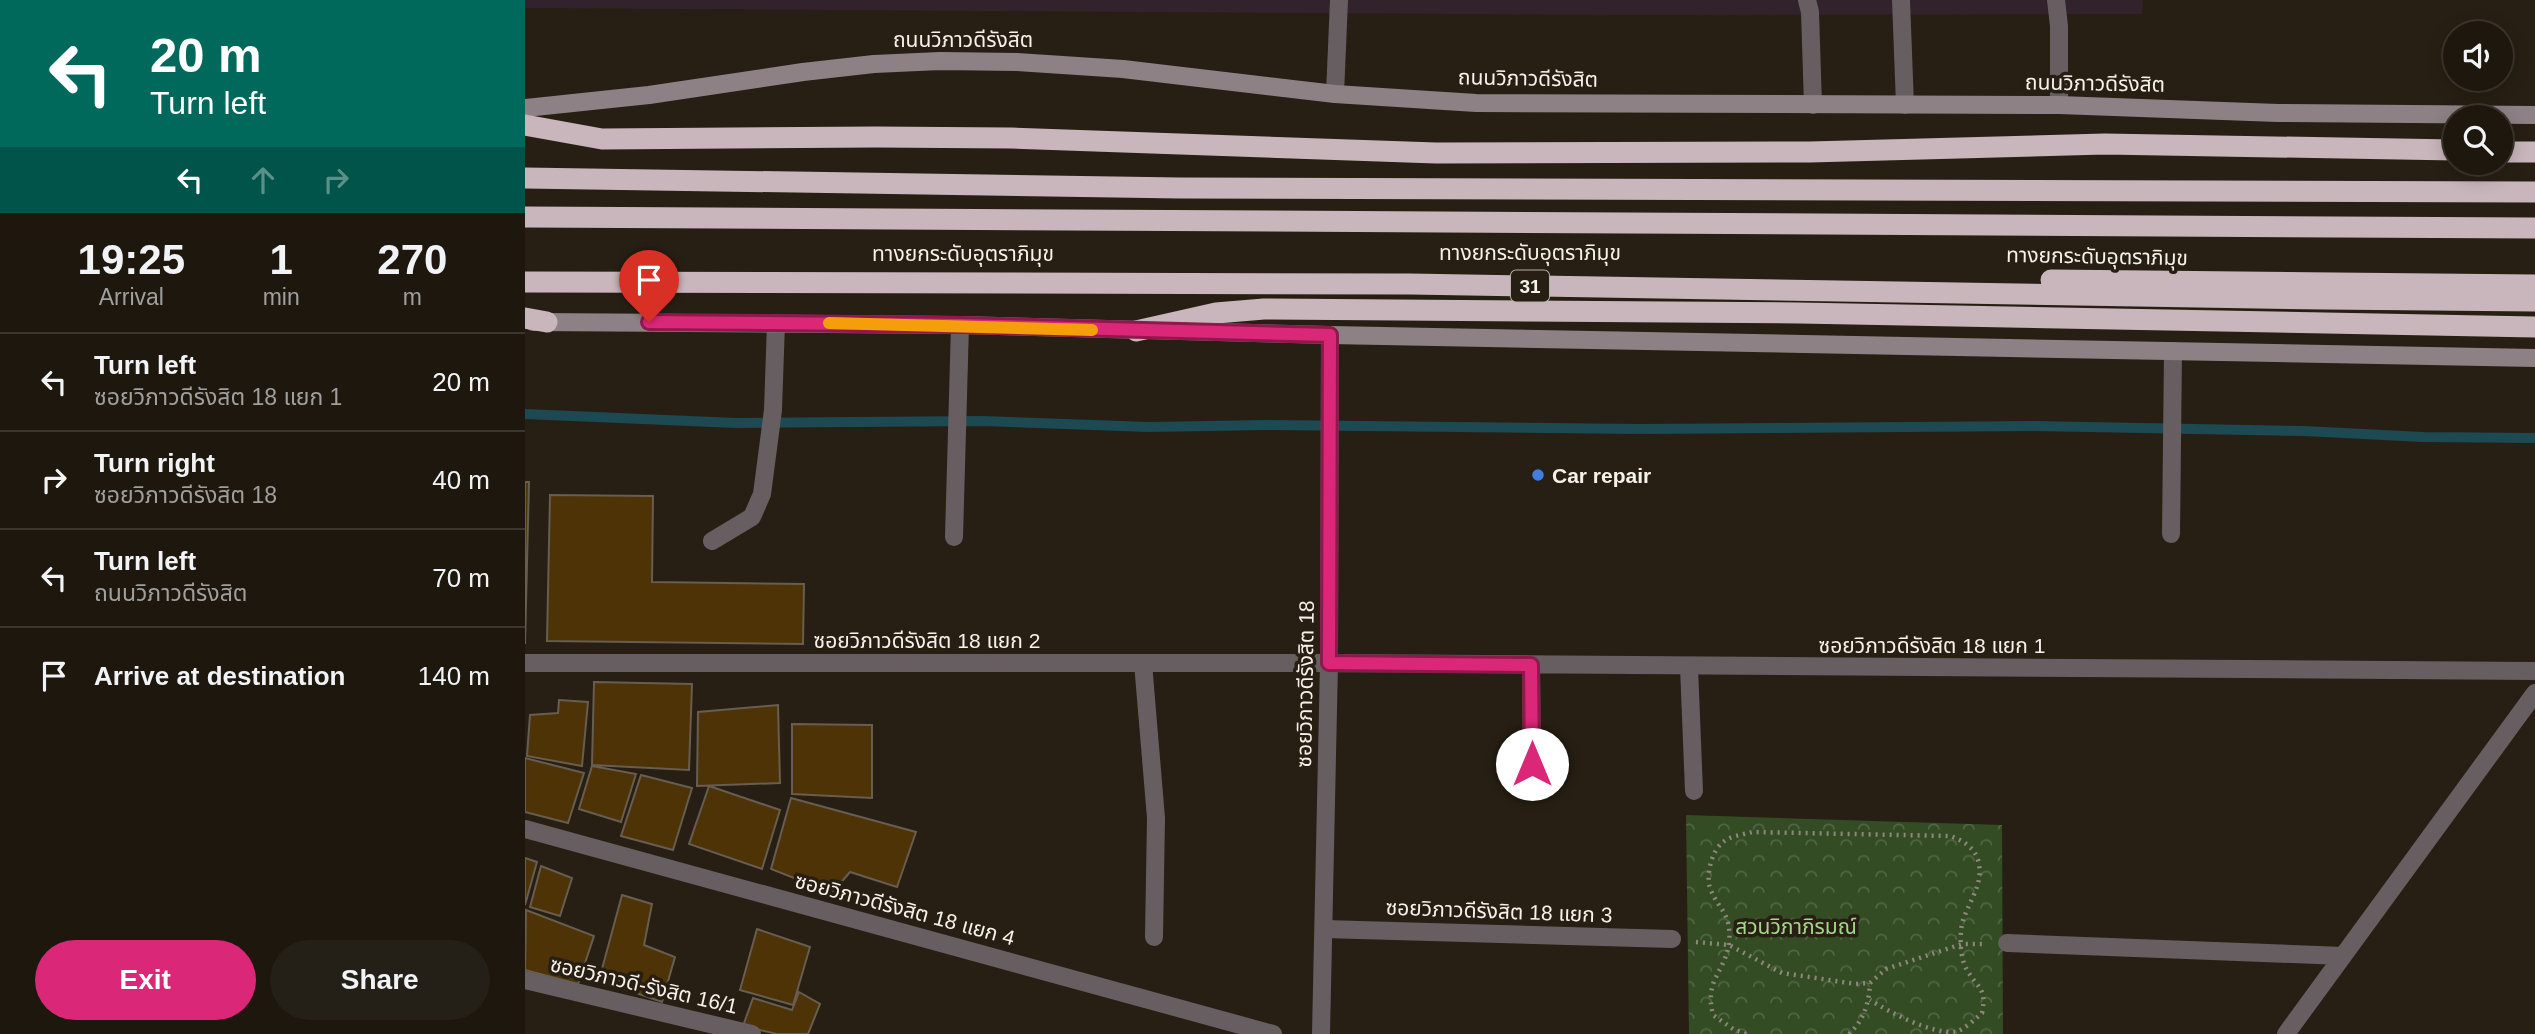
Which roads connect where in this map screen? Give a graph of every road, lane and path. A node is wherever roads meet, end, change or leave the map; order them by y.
1 (1339, 0) edge
2 (1807, 0) edge
3 (1901, 0) edge
4 (2056, 0) edge
5 (1335, 94) junction
6 (1813, 105) junction
7 (1905, 105) junction
8 (2059, 105) junction
9 (525, 107) edge
10 (2535, 115) edge
11 (525, 125) edge
12 (2443, 150) edge
13 (2513, 152) edge
14 (2535, 152) edge
15 (525, 178) edge
16 (2535, 192) edge
17 (525, 217) edge
18 (2535, 228) edge
19 (525, 277) edge
20 (525, 282) edge
21 (2535, 285) edge
22 (2535, 301) edge
23 (525, 320) edge
24 (547, 322) joint
25 (776, 323) junction
26 (960, 325) junction
27 (2535, 327) edge
28 (1136, 331) junction
29 (1330, 335) junction
30 (2173, 351) junction
31 (2535, 358) edge
32 (2171, 534) dead end
33 (954, 537) dead end
34 (712, 541) dead end
35 (525, 663) edge
36 (1143, 663) junction
37 (1329, 663) junction
38 (1531, 665) junction
39 (1689, 667) junction
40 (2535, 671) edge
41 (2535, 693) edge
42 (1532, 764) dead end
43 (1694, 791) dead end
44 (525, 830) edge
45 (1324, 929) junction
46 (1154, 937) dead end
47 (1672, 939) joint
48 (2007, 943) dead end
49 (1962, 944) junction
50 (1728, 945) junction
51 (2343, 956) junction
52 (525, 980) edge
53 (1870, 983) junction
54 (1870, 1000) junction
55 (1851, 1033) edge
56 (1930, 1033) edge
57 (752, 1034) edge
58 (1273, 1034) edge
59 (1321, 1034) edge
60 (1746, 1034) edge
61 (2286, 1034) edge

1 - 5 street
2 - 6 street
3 - 7 street
4 - 8 street
5 - 6 main road, ถนนวิภาวดีรังสิต
5 - 9 main road, ถนนวิภาวดีรังสิต
6 - 7 main road, ถนนวิภาวดีรังสิต
7 - 8 main road, ถนนวิภาวดีรังสิต
8 - 10 main road, ถนนวิภาวดีรังสิต
11 - 12 highway
13 - 14 highway
15 - 16 highway
17 - 18 highway, ทางยกระดับอุตราภิมุข
19 - 21 highway, ทางยกระดับอุตราภิมุข / 31
20 - 22 highway, 31
23 - 24 highway
24 - 25 main road
25 - 26 main road
25 - 34 street
26 - 28 main road
26 - 33 street
27 - 28 highway
28 - 29 main road
29 - 30 main road
29 - 37 street, ซอยวิภาวดีรังสิต 18
30 - 31 main road
30 - 32 street
35 - 36 street, ซอยวิภาวดีรังสิต 18 แยก 2
36 - 37 street, ซอยวิภาวดีรังสิต 18 แยก 2
36 - 46 street
37 - 38 street, ซอยวิภาวดีรังสิต 18 แยก 1
37 - 45 street, ซอยวิภาวดีรังสิต 18
38 - 39 street, ซอยวิภาวดีรังสิต 18 แยก 1
38 - 42 street
39 - 40 street, ซอยวิภาวดีรังสิต 18 แยก 1
39 - 43 street
41 - 51 street
44 - 58 street, ซอยวิภาวดีรังสิต 18 แยก 4
45 - 47 street, ซอยวิภาวดีรังสิต 18 แยก 3
45 - 59 street, ซอยวิภาวดีรังสิต 18
47 - 50 path
48 - 51 street
49 - 50 path
49 - 53 path
49 - 56 path
50 - 53 path
50 - 60 path
51 - 61 street
52 - 57 street, ซอยวิภาวดี-รังสิต 16/1
53 - 54 path
54 - 55 path
54 - 56 path

